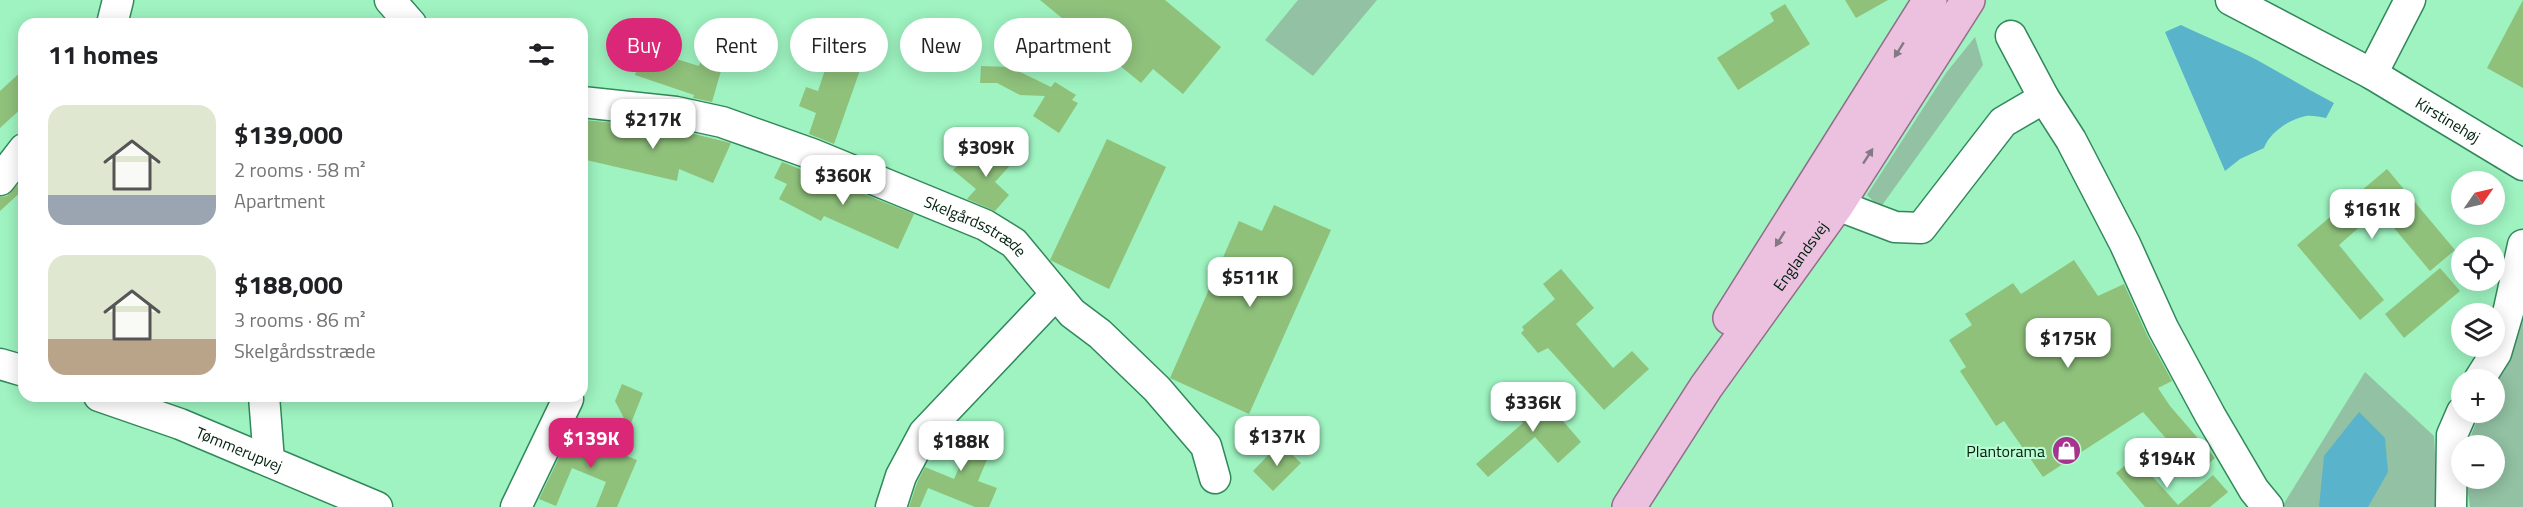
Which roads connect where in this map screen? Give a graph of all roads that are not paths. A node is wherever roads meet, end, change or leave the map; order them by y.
1 (118, 0) edge
2 (390, 0) edge
3 (1930, 0) edge
4 (1968, 0) edge
5 (2231, 0) edge
6 (2410, 0) edge
7 (114, 18) edge
8 (406, 18) edge
9 (2011, 36) dead end
10 (2372, 74) junction
11 (2044, 98) junction
12 (588, 103) edge
13 (18, 157) edge
14 (2523, 165) edge
15 (0, 180) edge
16 (1824, 197) junction
17 (2523, 245) edge
18 (1055, 295) junction
19 (0, 364) edge
20 (18, 369) edge
21 (2486, 369) edge
22 (116, 402) edge
23 (264, 402) edge
24 (567, 402) edge
25 (2457, 423) edge
26 (269, 461) junction
27 (1215, 478) dead end
28 (377, 507) edge
29 (516, 507) edge
30 (891, 507) edge
31 (1606, 507) edge
32 (1629, 507) edge
33 (2268, 507) edge
34 (2451, 507) edge

1 - 7 street
2 - 8 street
3 -> 16 main road, Englandsvej
16 -> 4 main road, Englandsvej
5 - 10 street, Kirstinehøj
6 - 10 street
9 - 11 street
10 - 14 street, Kirstinehøj
11 - 16 street
11 - 33 street
12 - 18 street, Skelgårdsstræde
13 - 15 street
16 -> 31 main road, Englandsvej
16 - 32 main road, Englandsvej
17 - 21 street
18 - 27 street, Skelgårdsstræde
18 - 30 street
19 - 20 street
22 - 26 street, Tømmerupvej
23 - 26 street
24 - 29 street
25 - 34 street
26 - 28 street, Tømmerupvej

